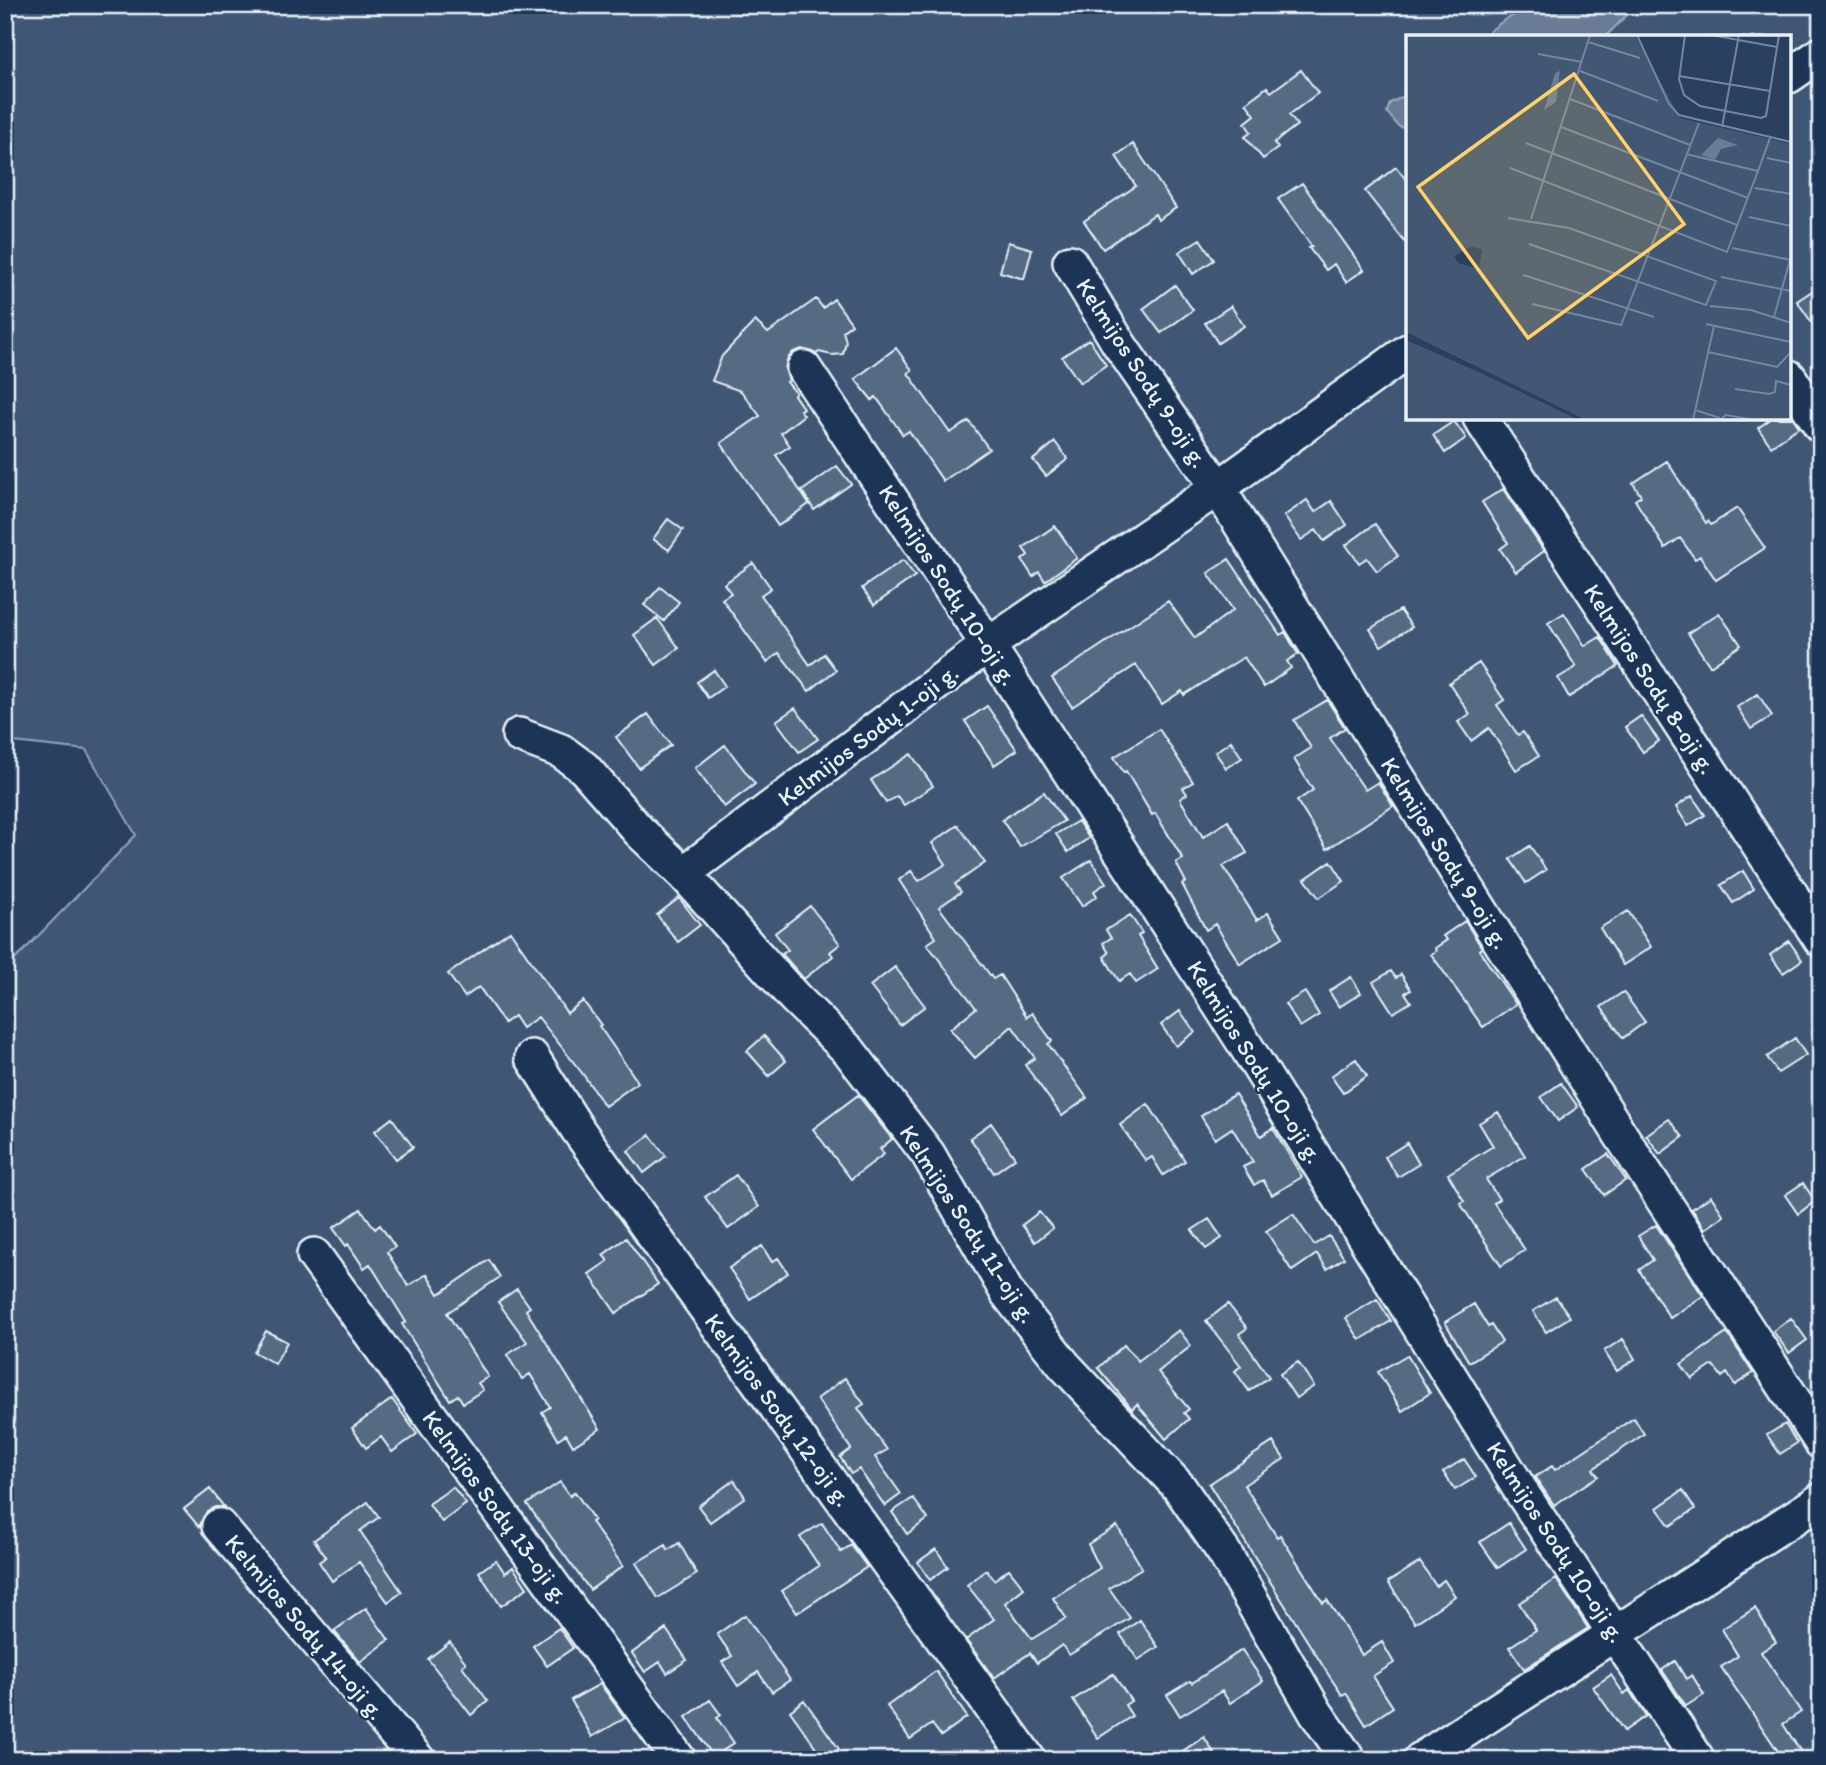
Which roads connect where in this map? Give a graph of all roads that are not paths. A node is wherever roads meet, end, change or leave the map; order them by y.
1 (1821, 54) edge
2 (1791, 75) edge
3 (1070, 262) dead end
4 (1406, 352) edge
5 (804, 368) dead end
6 (1791, 380) edge
7 (1481, 420) edge
8 (1821, 426) edge
9 (1217, 488) junction
10 (988, 645) junction
11 (519, 734) dead end
12 (685, 875) junction
13 (1821, 940) edge
14 (531, 1057) dead end
15 (314, 1255) dead end
16 (1821, 1442) edge
17 (1821, 1500) edge
18 (219, 1526) dead end
19 (1615, 1631) junction
20 (418, 1760) edge
21 (678, 1760) edge
22 (1029, 1760) edge
23 (1349, 1760) edge
24 (1420, 1760) edge
25 (1698, 1760) edge

1 - 2 street
3 - 9 street, Kelmijos Sodų 9-oji g.
4 - 9 street, Kelmijos Sodų 1-oji g.
5 - 10 street, Kelmijos Sodų 10-oji g.
6 - 8 street
7 - 13 street, Kelmijos Sodų 8-oji g.
9 - 10 street, Kelmijos Sodų 1-oji g.
9 - 16 street, Kelmijos Sodų 9-oji g.
10 - 12 street, Kelmijos Sodų 1-oji g.
10 - 19 street, Kelmijos Sodų 10-oji g.
11 - 12 street
12 - 23 street, Kelmijos Sodų 11-oji g.
14 - 22 street, Kelmijos Sodų 12-oji g.
15 - 21 street, Kelmijos Sodų 13-oji g.
17 - 19 street
18 - 20 street, Kelmijos Sodų 14-oji g.
19 - 24 street
19 - 25 street, Kelmijos Sodų 10-oji g.

